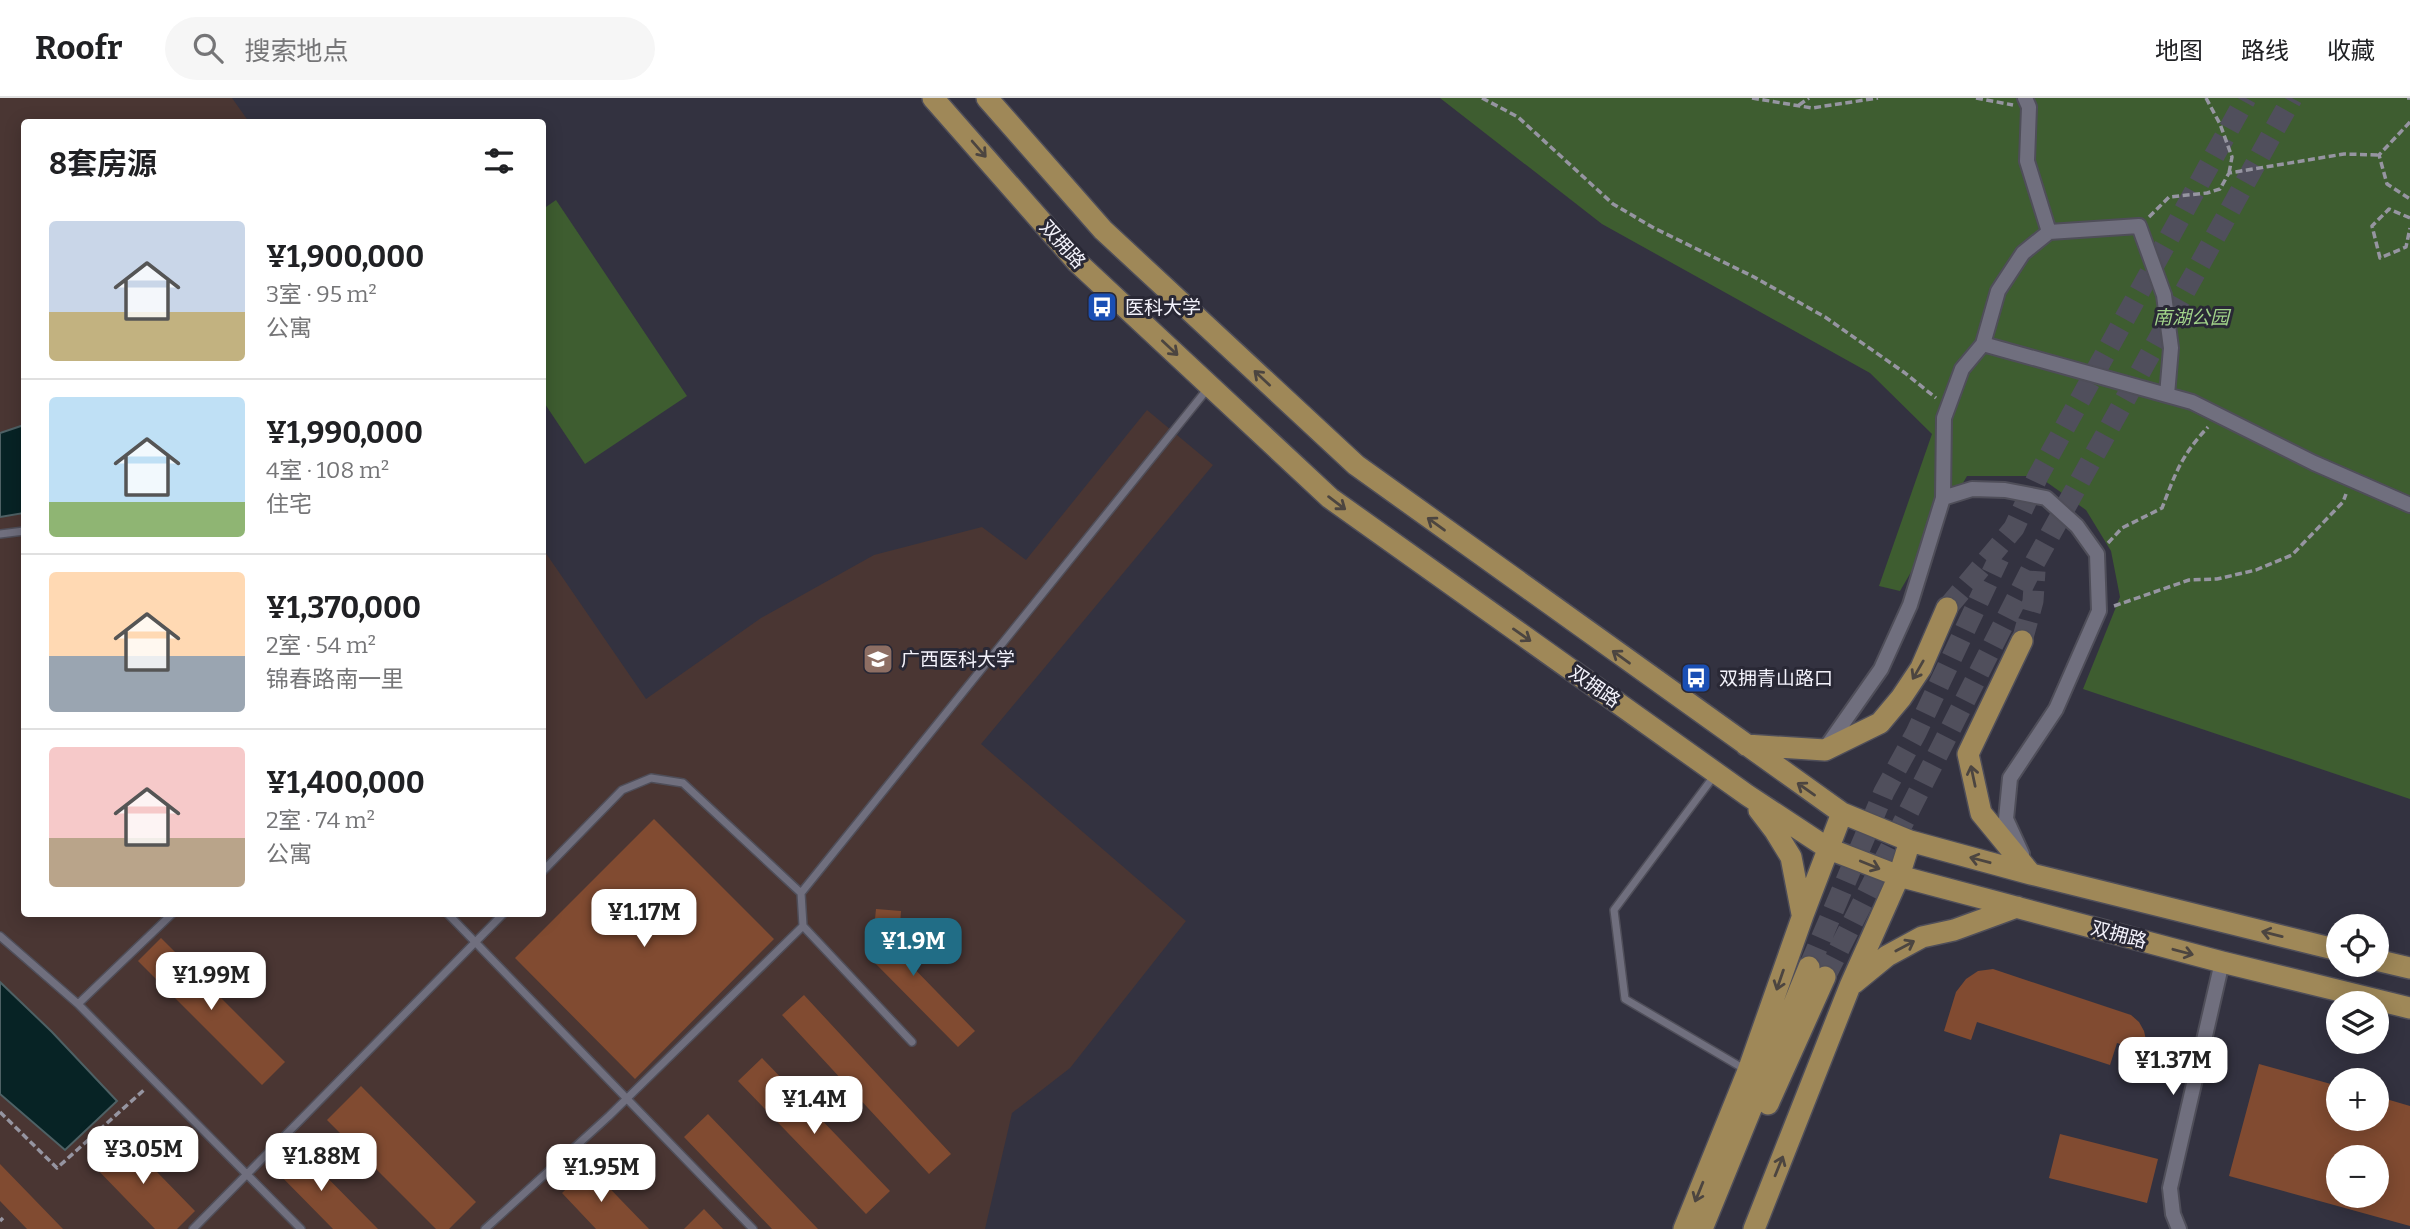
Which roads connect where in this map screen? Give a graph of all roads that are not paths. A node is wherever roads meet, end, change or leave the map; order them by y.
1 (933, 98) edge
2 (987, 98) edge
3 (2027, 103) edge
4 (2049, 232) junction
5 (1983, 344) junction
6 (1210, 386) junction
7 (2167, 395) junction
8 (1942, 498) junction
9 (2410, 505) edge
10 (21, 531) edge
11 (0, 534) edge
12 (1947, 608) tunnel mouth
13 (2022, 641) tunnel mouth
14 (1744, 745) junction
15 (1825, 750) junction
16 (1717, 773) junction
17 (1747, 795) junction
18 (1842, 813) junction
19 (1910, 841) junction
20 (1829, 849) junction
21 (546, 868) edge
22 (2031, 874) junction
23 (1899, 876) junction
24 (801, 893) junction
25 (2017, 907) junction
26 (1802, 915) junction
27 (169, 917) edge
28 (451, 917) edge
29 (500, 917) edge
30 (803, 926) junction
31 (0, 936) edge
32 (475, 942) junction
33 (2326, 947) edge
34 (2221, 962) junction
35 (2389, 963) edge
36 (2410, 968) edge
37 (1850, 986) junction
38 (78, 1004) junction
39 (2410, 1008) edge
40 (912, 1042) dead end
41 (1748, 1071) junction
42 (627, 1099) junction
43 (247, 1174) junction
44 (193, 1229) edge
45 (301, 1229) edge
46 (485, 1229) edge
47 (753, 1229) edge
48 (1684, 1229) edge
49 (1702, 1229) edge
50 (1718, 1229) edge
51 (1754, 1229) edge
52 (2179, 1229) edge

1 -> 6 main road, 双拥路
14 -> 2 main road, 双拥路
3 - 4 street
4 - 5 street
4 - 7 street
5 - 7 street
5 - 8 street
6 -> 16 main road, 双拥路
6 - 24 lane
7 - 9 street
8 - 15 street
8 - 22 street
10 - 11 lane
12 -> 15 main road
22 -> 13 main road
14 - 15 main road
18 -> 14 main road, 双拥路
16 - 17 main road, 双拥路
16 - 41 lane
17 - 20 main road, 双拥路
17 - 26 main road
18 - 19 main road, 双拥路
18 - 20 main road
22 -> 19 main road, 双拥路
19 - 23 main road
20 -> 23 main road, 双拥路
20 - 26 main road
21 - 24 lane
33 -> 22 main road, 双拥路
23 - 25 main road, 双拥路
23 - 37 main road
24 - 30 lane
25 -> 34 main road, 双拥路
37 -> 25 main road
26 -> 41 main road
27 - 38 lane
28 - 32 lane
29 - 32 lane
30 - 40 lane
30 - 42 lane
31 - 38 lane
32 - 42 lane
32 - 43 lane
34 - 39 main road, 双拥路
34 - 52 street
35 - 36 main road
51 -> 37 main road
38 - 43 lane
41 -> 48 main road
42 - 46 lane
42 - 47 lane
43 - 44 lane
43 - 45 lane
49 - 50 main road

